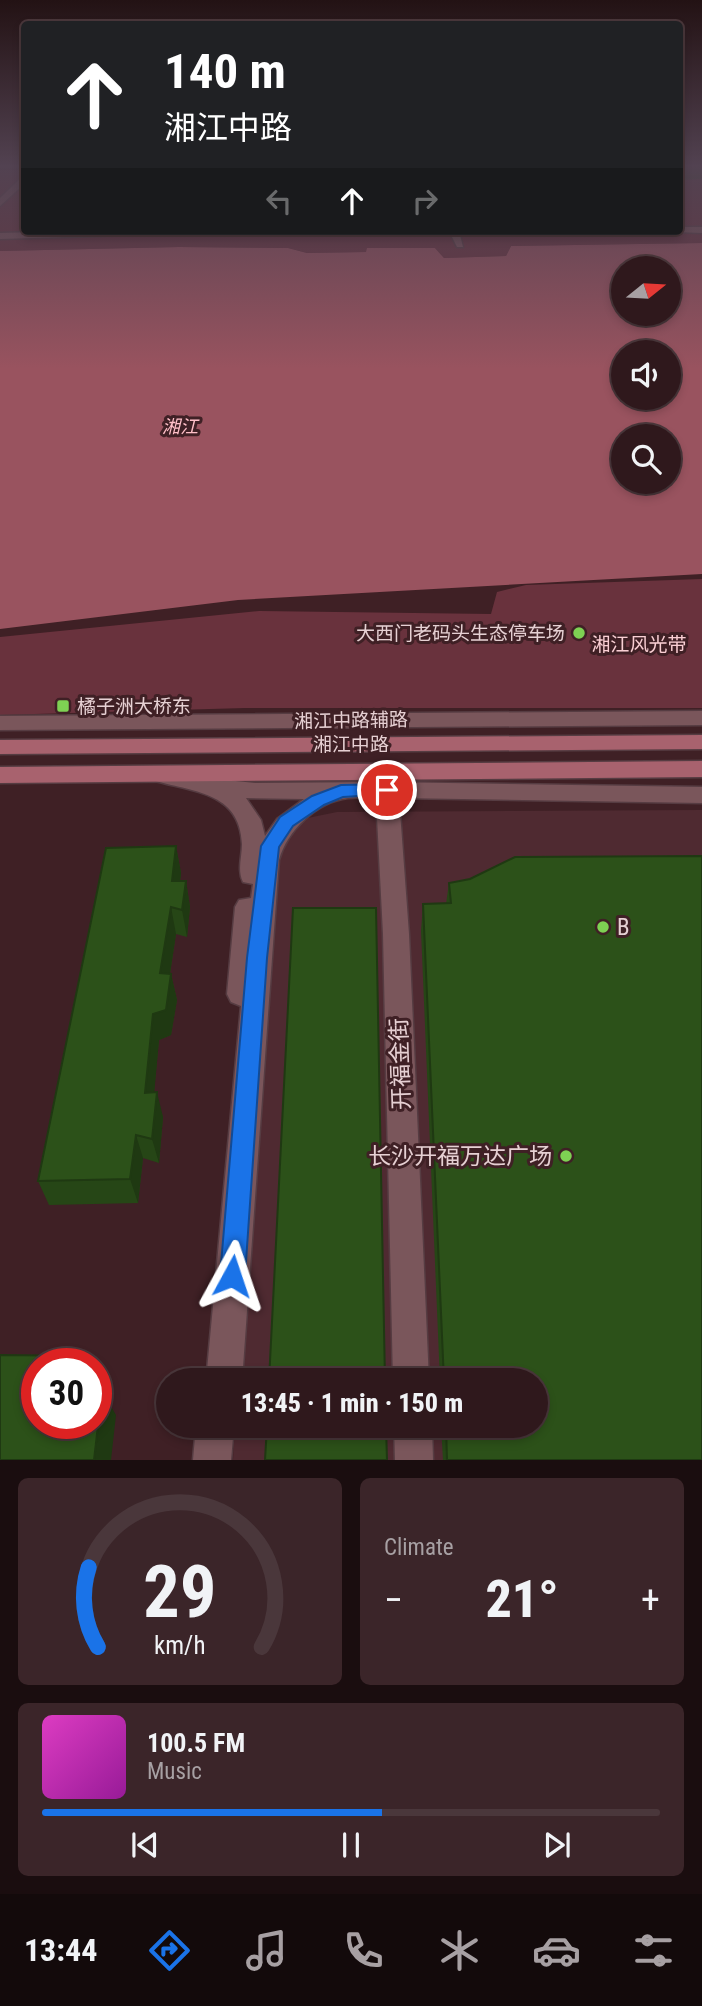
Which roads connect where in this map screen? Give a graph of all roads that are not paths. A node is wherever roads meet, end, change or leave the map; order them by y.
1 (32, 235) edge
2 (456, 235) edge
3 (0, 236) edge
4 (460, 245) dead end
5 (702, 718) edge
6 (0, 723) edge
7 (702, 743) edge
8 (0, 747) edge
9 (702, 769) edge
10 (151, 773) junction
11 (0, 775) edge
12 (207, 786) junction
13 (387, 790) junction
14 (341, 791) junction
15 (702, 795) edge
16 (232, 1276) junction
17 (223, 1368) edge
18 (411, 1368) edge
19 (214, 1438) edge
20 (220, 1438) edge
21 (413, 1438) edge
22 (212, 1460) edge
23 (218, 1460) edge
24 (414, 1460) edge

1 - 3 street
2 - 4 street
5 - 6 street, 湘江中路辅路
7 - 8 main road, 湘江中路
9 - 10 main road, 湘江中路
10 - 11 main road, 湘江中路
10 - 12 street, 湘江中路
12 - 14 street, 湘江中路
12 - 16 street
13 - 14 street, 湘江中路
13 - 15 street, 湘江中路
13 - 18 street, 开福金街
14 - 16 street
16 - 17 street
19 - 22 street
20 - 23 street
21 - 24 street

